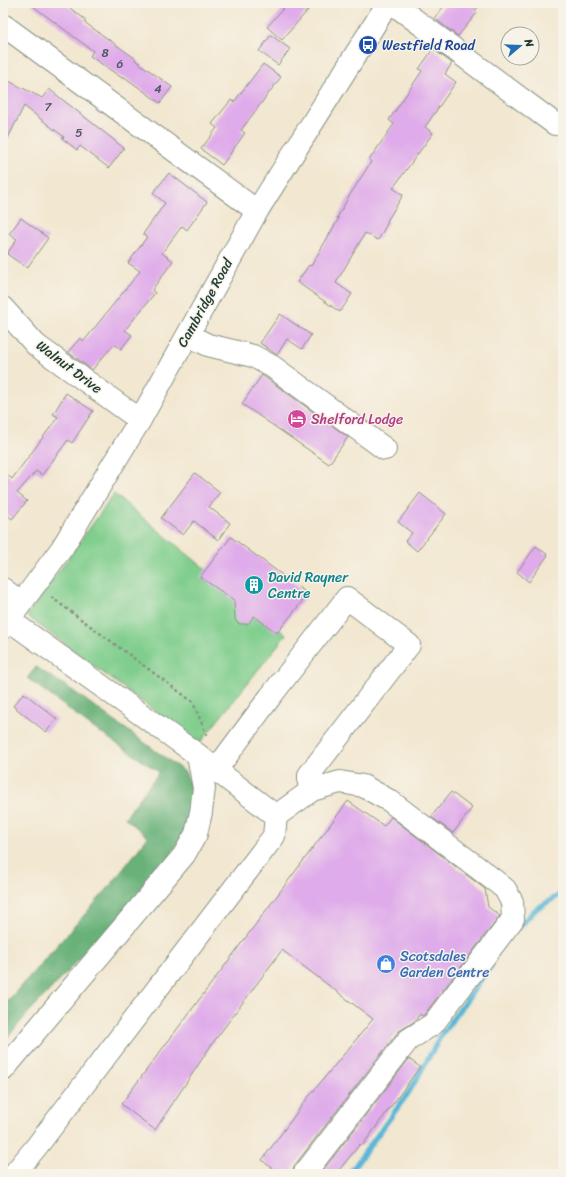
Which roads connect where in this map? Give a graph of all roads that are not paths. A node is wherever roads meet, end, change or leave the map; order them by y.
1 (388, 3) edge
2 (392, 3) edge
3 (3, 25) edge
4 (555, 124) dead end
5 (257, 210) junction
6 (3, 308) edge
7 (188, 335) junction
8 (140, 420) junction
9 (385, 449) dead end
10 (3, 589) edge
11 (11, 617) edge
12 (198, 756) junction
13 (221, 763) junction
14 (312, 790) junction
15 (276, 816) junction
16 (3, 1070) edge
17 (14, 1174) edge
18 (304, 1174) edge

1 - 5 main road, Cambridge Road
2 - 4 main road
3 - 5 main road
5 - 7 main road, Cambridge Road
6 - 8 main road, Walnut Drive
7 - 8 main road, Cambridge Road
7 - 9 main road
8 - 11 main road, Cambridge Road
10 - 11 main road
11 - 12 main road
12 - 13 main road
12 - 16 main road
13 - 14 main road
13 - 15 main road
14 - 15 main road
14 - 18 main road
15 - 17 main road

